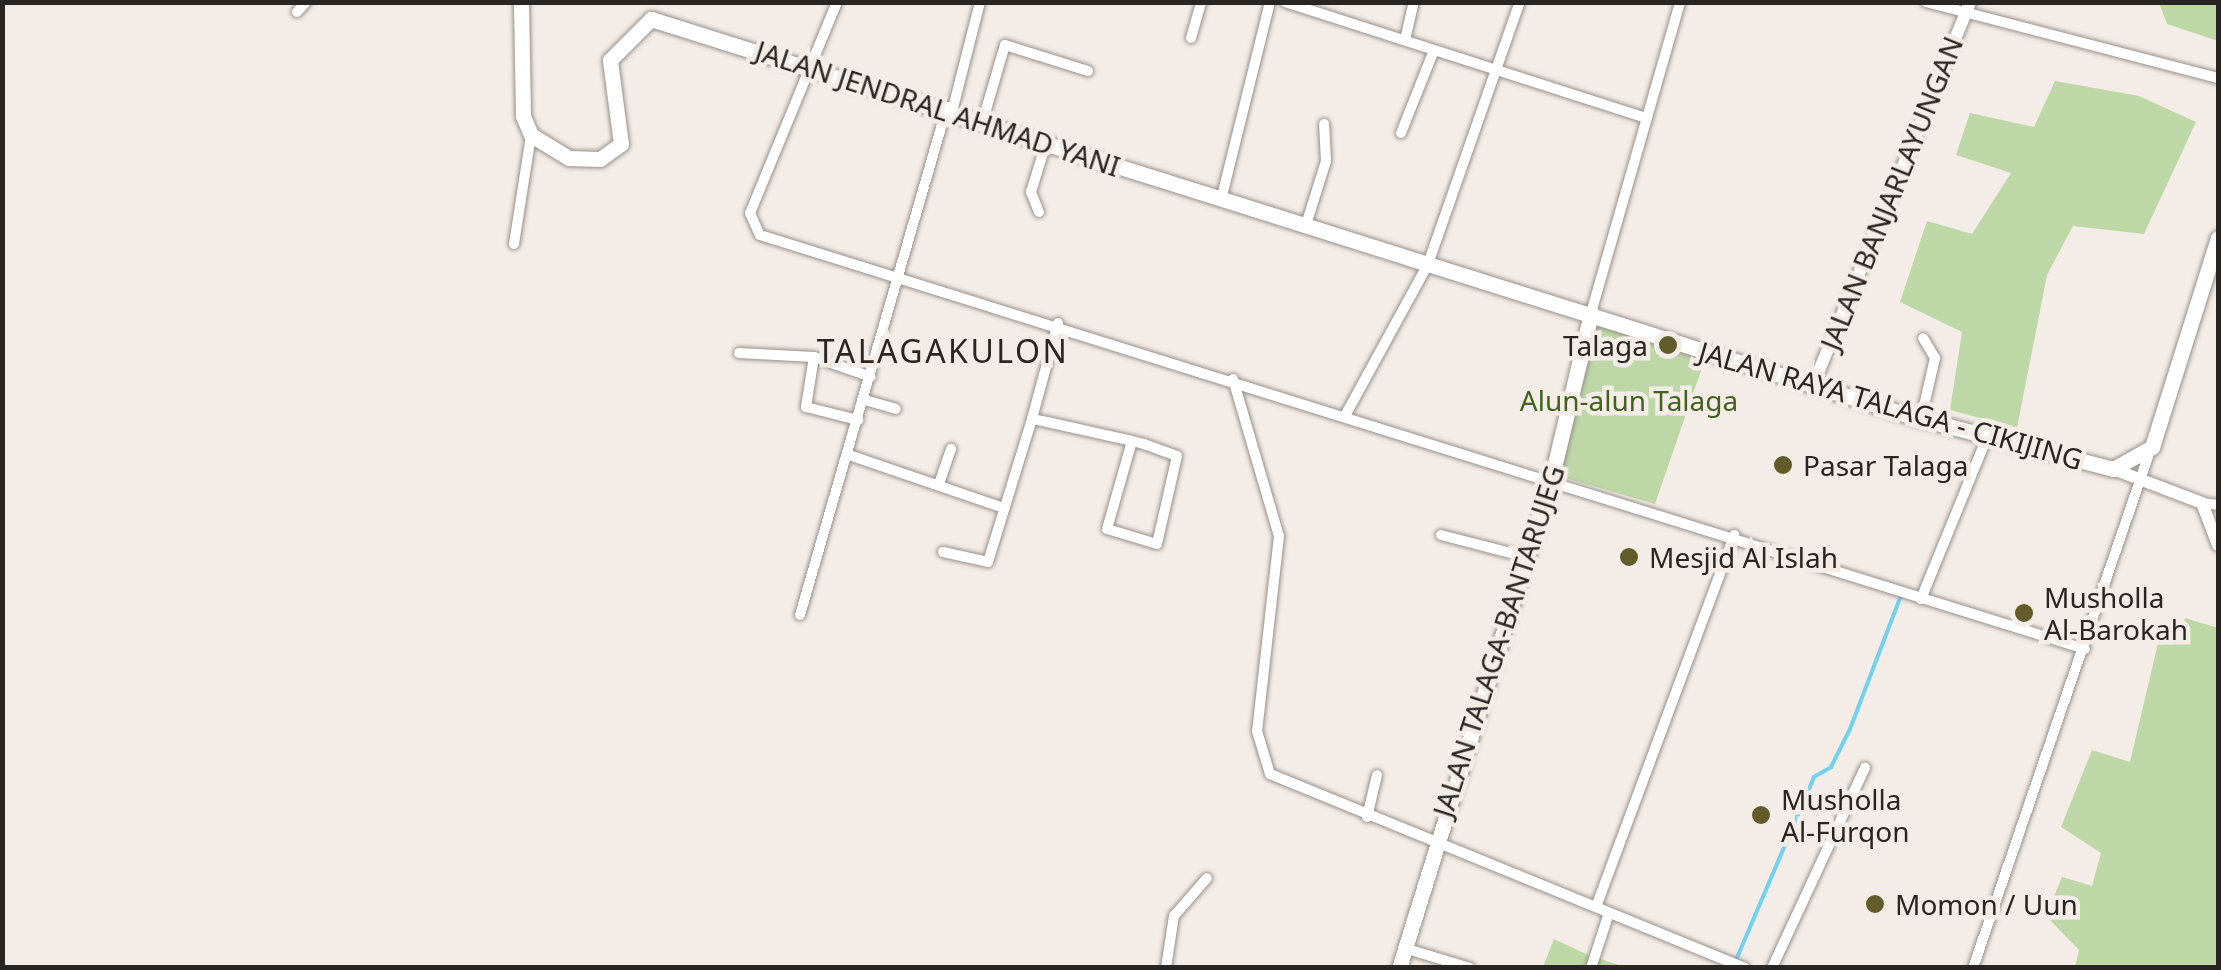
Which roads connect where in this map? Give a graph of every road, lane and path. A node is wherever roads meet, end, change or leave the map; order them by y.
1 (306, 2) edge
2 (520, 2) edge
3 (837, 2) edge
4 (980, 2) edge
5 (1201, 2) edge
6 (1270, 2) edge
7 (1285, 2) edge
8 (1414, 2) edge
9 (1520, 2) edge
10 (1680, 2) edge
11 (1926, 2) edge
12 (1968, 7) edge
13 (297, 12) dead end
14 (1191, 38) dead end
15 (1405, 40) junction
16 (1434, 50) junction
17 (807, 63) junction
18 (1495, 70) junction
19 (1088, 71) dead end
20 (2218, 78) edge
21 (950, 108) junction
22 (1647, 118) junction
23 (983, 120) junction
24 (1324, 124) dead end
25 (1400, 133) dead end
26 (531, 135) junction
27 (1048, 139) junction
28 (1221, 202) junction
29 (1039, 212) dead end
30 (1306, 228) junction
31 (2218, 238) edge
32 (514, 244) dead end
33 (1428, 264) junction
34 (900, 278) junction
35 (1591, 313) junction
36 (1058, 323) junction
37 (1923, 338) dead end
38 (738, 353) dead end
39 (814, 357) junction
40 (872, 376) junction
41 (1233, 380) junction
42 (1814, 383) junction
43 (866, 400) junction
44 (896, 409) dead end
45 (1346, 414) junction
46 (1032, 419) junction
47 (1921, 419) junction
48 (858, 420) junction
49 (1986, 437) junction
50 (1132, 441) junction
51 (2152, 447) junction
52 (950, 449) dead end
53 (849, 454) junction
54 (2113, 469) junction
55 (1552, 476) junction
56 (940, 481) junction
57 (2144, 484) junction
58 (2202, 503) junction
59 (2218, 504) edge
60 (1004, 508) junction
61 (1441, 535) dead end
62 (1734, 535) junction
63 (2218, 545) edge
64 (943, 552) dead end
65 (1526, 557) junction
66 (1922, 599) junction
67 (800, 615) dead end
68 (2084, 649) junction
69 (1865, 768) dead end
70 (1377, 775) dead end
71 (1366, 818) junction
72 (1433, 841) junction
73 (1207, 878) dead end
74 (1596, 907) junction
75 (1609, 912) junction
76 (1404, 948) junction
77 (1166, 968) edge
78 (1398, 968) edge
79 (1470, 968) edge
80 (1591, 968) edge
81 (1746, 968) edge
82 (1772, 968) edge
83 (1973, 968) edge

1 - 13 street
2 - 26 main road
3 - 17 street
4 - 21 street
5 - 14 street
6 - 28 street
7 - 15 street
8 - 15 street
9 - 18 street
10 - 22 street
11 - 12 street
12 - 20 street
12 - 42 street, JALAN BANJARLAYUNGAN
15 - 16 street
16 - 18 street
16 - 25 street
17 - 21 main road, JALAN JENDRAL AHMAD YANI
17 - 26 main road, JALAN JENDRAL AHMAD YANI
17 - 34 street
18 - 22 street
18 - 33 street
19 - 23 street
21 - 23 main road, JALAN JENDRAL AHMAD YANI
21 - 34 street
22 - 35 street
23 - 27 main road, JALAN JENDRAL AHMAD YANI
24 - 30 street
26 - 32 street
27 - 28 main road, JALAN JENDRAL AHMAD YANI
27 - 29 street
28 - 30 main road, JALAN JENDRAL AHMAD YANI
30 - 33 main road, JALAN JENDRAL AHMAD YANI
31 - 51 main road
33 - 35 main road, JALAN JENDRAL AHMAD YANI
33 - 45 street
34 - 36 street
34 - 40 street
35 - 42 main road, JALAN RAYA TALAGA - CIKIJING
35 - 55 main road, JALAN TALAGA-BANTARUJEG
36 - 41 street
36 - 46 street
37 - 47 street
38 - 39 street
39 - 40 street
39 - 48 street
40 - 43 street
41 - 45 street
41 - 71 street
42 - 47 main road, JALAN RAYA TALAGA - CIKIJING
43 - 44 street
43 - 48 street
45 - 55 street
46 - 50 street
46 - 60 street
47 - 49 main road, JALAN RAYA TALAGA - CIKIJING
48 - 53 street
49 - 54 main road, JALAN RAYA TALAGA - CIKIJING
49 - 66 street
50 - 50 street
51 - 54 main road, JALAN RAYA TALAGA - CIKIJING
51 - 57 street
52 - 56 street
53 - 56 street
53 - 67 street
54 - 57 street
55 - 62 street
55 - 65 main road, JALAN TALAGA-BANTARUJEG
56 - 60 street
57 - 58 street
57 - 68 street
58 - 59 street
58 - 63 street
60 - 64 street
61 - 65 street
62 - 66 street
62 - 74 street
65 - 72 main road, JALAN TALAGA-BANTARUJEG
66 - 68 street
68 - 83 street
69 - 82 street
70 - 71 street
71 - 72 street
72 - 74 street
72 - 76 main road, JALAN TALAGA-BANTARUJEG
73 - 77 street
74 - 75 street
75 - 80 street
75 - 81 street
76 - 78 main road, JALAN TALAGA-BANTARUJEG
76 - 79 street

